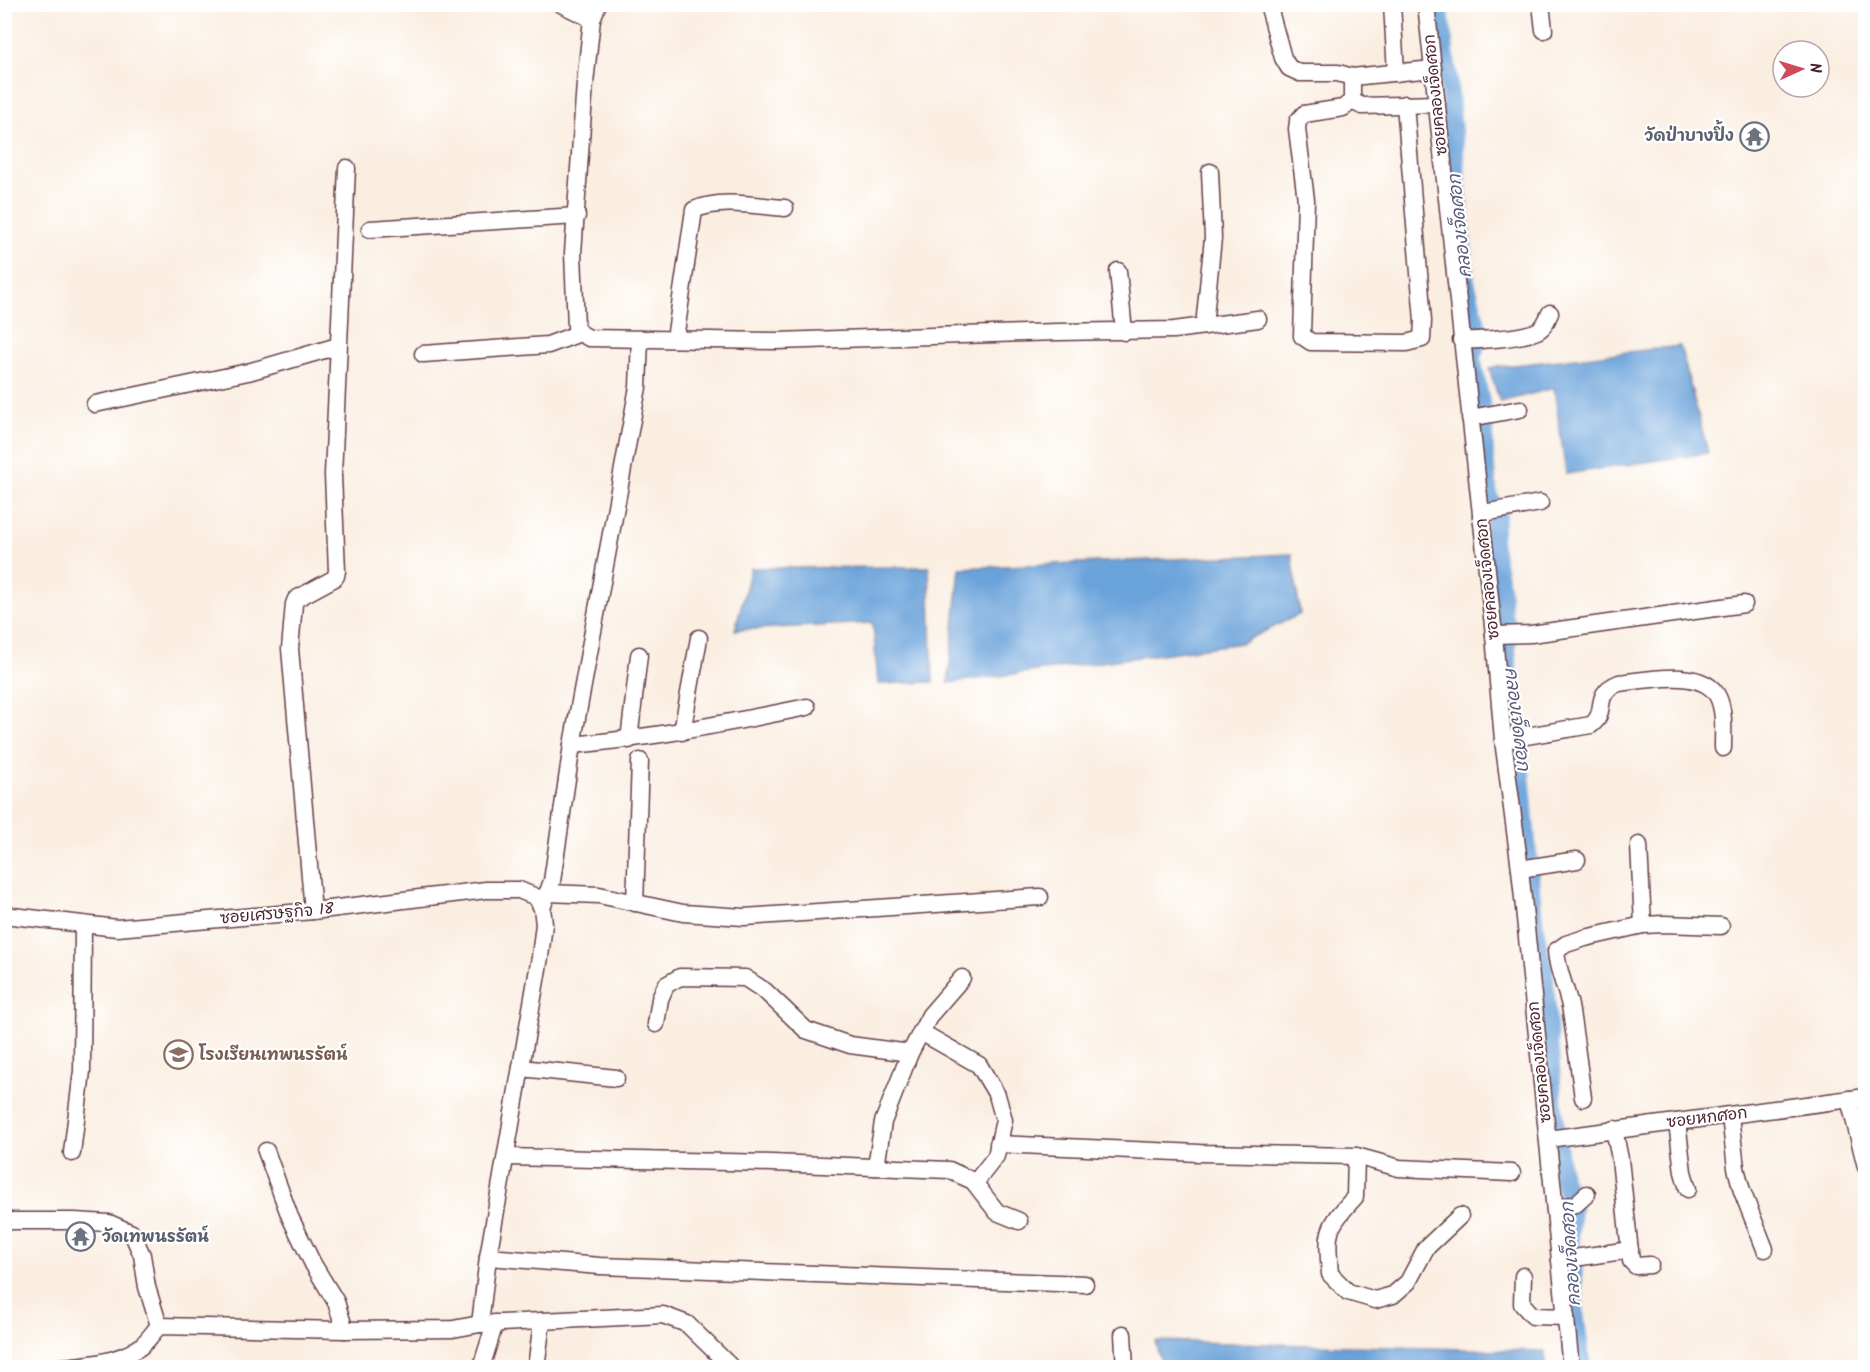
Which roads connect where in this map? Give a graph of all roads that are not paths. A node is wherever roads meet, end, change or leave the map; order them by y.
1 (561, 4) edge
2 (1268, 4) edge
3 (1392, 4) edge
4 (1426, 4) edge
5 (1541, 4) edge
6 (595, 12) edge
7 (1544, 30) dead end
8 (1433, 69) junction
9 (1396, 73) junction
10 (1352, 77) junction
11 (1352, 101) junction
12 (1405, 104) junction
13 (1437, 104) junction
14 (347, 168) dead end
15 (1210, 172) dead end
16 (784, 208) dead end
17 (577, 216) junction
18 (370, 229) dead end
19 (1118, 270) dead end
20 (1550, 313) dead end
21 (1258, 318) dead end
22 (1204, 326) junction
23 (1124, 332) junction
24 (580, 333) junction
25 (640, 339) junction
26 (675, 339) junction
27 (1466, 340) junction
28 (338, 352) junction
29 (423, 354) dead end
30 (95, 404) dead end
31 (1520, 410) dead end
32 (1474, 417) junction
33 (1540, 503) dead end
34 (1485, 515) junction
35 (1744, 604) dead end
36 (1499, 635) junction
37 (699, 638) dead end
38 (639, 655) dead end
39 (807, 707) dead end
40 (682, 732) junction
41 (1509, 739) junction
42 (629, 740) junction
43 (572, 745) junction
44 (1723, 748) dead end
45 (640, 761) dead end
46 (1639, 845) dead end
47 (1577, 860) dead end
48 (1520, 869) junction
49 (1040, 897) dead end
50 (545, 901) junction
51 (635, 903) junction
52 (313, 911) junction
53 (4, 915) edge
54 (83, 925) junction
55 (1643, 925) junction
56 (1721, 926) dead end
57 (1555, 966) junction
58 (1532, 968) junction
59 (962, 978) dead end
60 (656, 1024) dead end
61 (921, 1032) junction
62 (910, 1053) junction
63 (521, 1068) junction
64 (616, 1078) dead end
65 (1583, 1098) dead end
66 (1857, 1098) edge
67 (1677, 1128) junction
68 (1731, 1129) junction
69 (1548, 1139) junction
70 (998, 1144) junction
71 (1617, 1144) junction
72 (266, 1151) dead end
73 (72, 1154) dead end
74 (1356, 1156) junction
75 (506, 1157) junction
76 (876, 1167) junction
77 (1866, 1167) edge
78 (1512, 1173) dead end
79 (975, 1183) junction
80 (1688, 1189) dead end
81 (1460, 1216) dead end
82 (4, 1221) edge
83 (1019, 1221) dead end
84 (1765, 1249) dead end
85 (1630, 1250) junction
86 (488, 1257) junction
87 (1571, 1258) junction
88 (1650, 1265) dead end
89 (1523, 1276) dead end
90 (1085, 1284) dead end
91 (1566, 1317) junction
92 (542, 1321) junction
93 (488, 1323) junction
94 (159, 1326) junction
95 (345, 1330) junction
96 (1123, 1334) dead end
97 (51, 1368) edge
98 (481, 1368) edge
99 (536, 1368) edge
100 (732, 1368) edge
101 (1125, 1368) edge
102 (1571, 1368) edge

1 - 6 street
2 - 10 street
3 - 9 street
4 - 8 street, ซอยคลองเจ็ดศอก
5 - 7 street
6 - 17 street
8 - 9 street
8 - 13 street, ซอยคลองเจ็ดศอก
9 - 10 street
10 - 11 street
11 - 12 street
11 - 12 street
12 - 13 street
13 - 27 street, ซอยคลองเจ็ดศอก
14 - 28 street
15 - 22 street
16 - 26 street
17 - 18 street
17 - 24 street
19 - 23 street
20 - 27 street
21 - 22 street
22 - 23 street
23 - 26 street
24 - 25 street
24 - 29 street
25 - 26 street
25 - 43 street
27 - 32 street, ซอยคลองเจ็ดศอก
28 - 30 street
28 - 52 street
31 - 32 street
32 - 34 street, ซอยคลองเจ็ดศอก
33 - 34 street
34 - 36 street, ซอยคลองเจ็ดศอก
35 - 36 street
36 - 41 street, ซอยคลองเจ็ดศอก
37 - 40 street
38 - 42 street
39 - 40 street
40 - 42 street
41 - 44 street
41 - 48 street, ซอยคลองเจ็ดศอก
42 - 43 street
43 - 50 street
45 - 51 street
46 - 55 street
47 - 48 street
48 - 58 street, ซอยคลองเจ็ดศอก
49 - 51 street
50 - 51 street
50 - 52 street, ซอยเศรษฐกิจ 18
50 - 63 street
52 - 54 street, ซอยเศรษฐกิจ 18
53 - 54 street, ซอยเศรษฐกิจ 18
54 - 73 street
55 - 56 street
55 - 57 street
57 - 58 street
57 - 65 street
58 - 69 street, ซอยคลองเจ็ดศอก
59 - 61 street
60 - 62 street
61 - 62 street
61 - 70 street
62 - 76 street
63 - 64 street
63 - 75 street
66 - 68 street, ซอยหกศอก
66 - 77 street
67 - 68 street, ซอยหกศอก
67 - 71 street, ซอยหกศอก
67 - 80 street
68 - 84 street
69 - 71 street, ซอยหกศอก
69 - 87 street, ซอยคลองเจ็ดศอก
70 - 74 street
70 - 79 street
71 - 85 street
72 - 95 street
74 - 78 street
74 - 81 street
75 - 76 street
75 - 86 street
76 - 79 street
79 - 83 street
82 - 94 street
85 - 87 street
85 - 88 street
86 - 90 street
86 - 93 street
87 - 91 street, ซอยคลองเจ็ดศอก
89 - 91 street
91 - 102 street, ซอยคลองเจ็ดศอก
92 - 93 street
92 - 99 street
92 - 100 street
93 - 95 street
93 - 98 street
94 - 95 street
94 - 97 street
96 - 101 street

